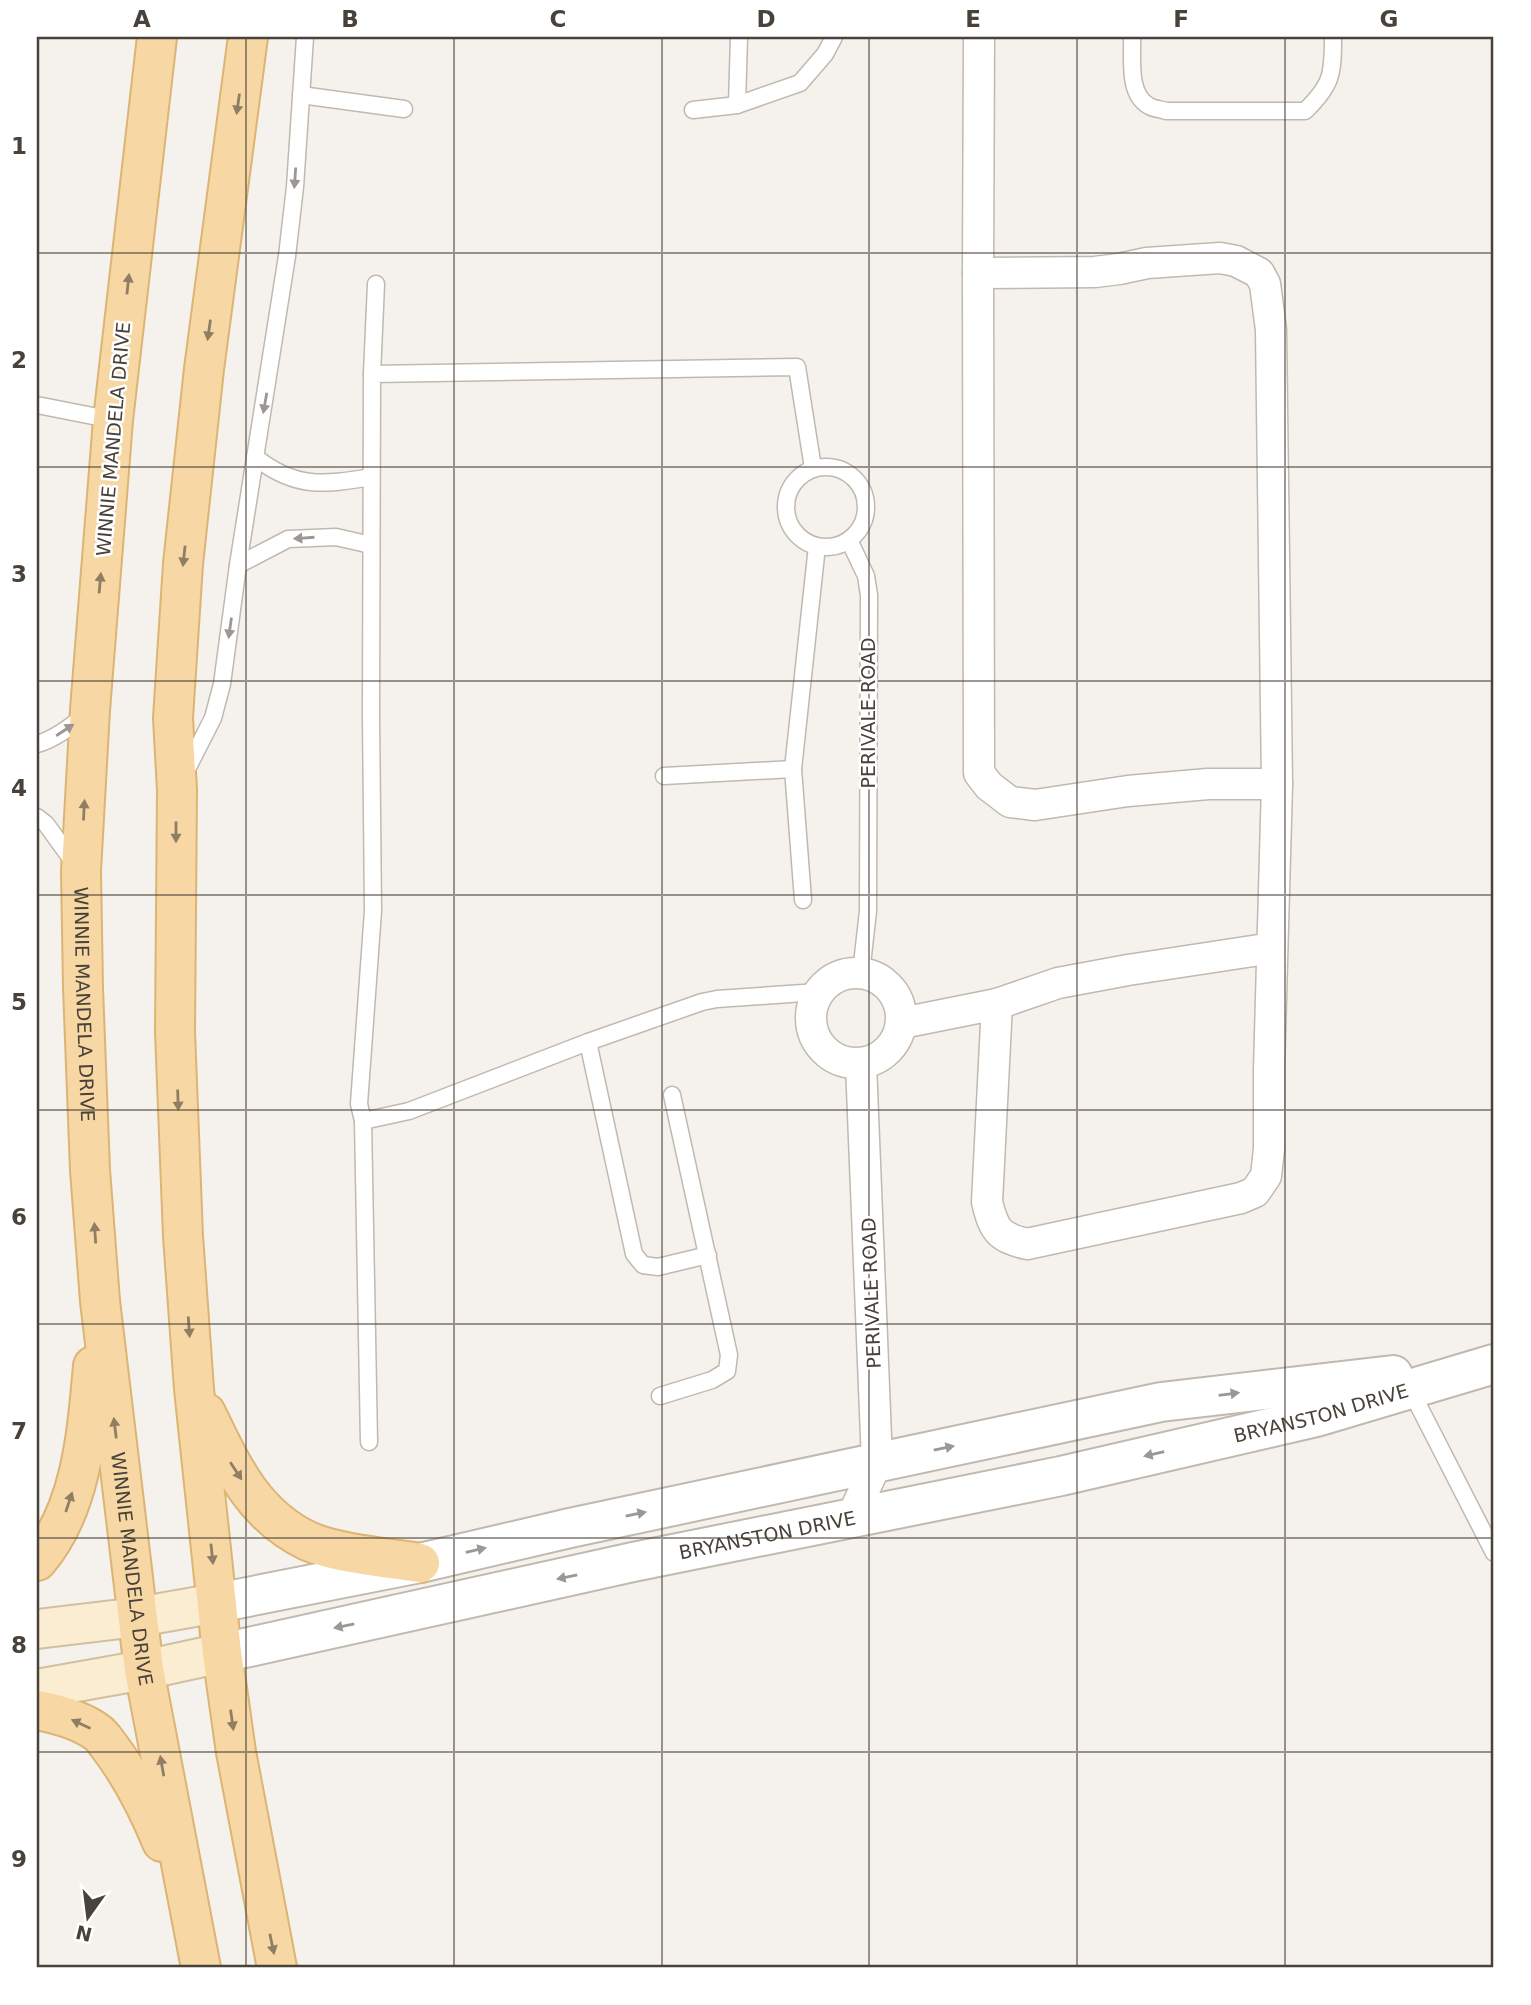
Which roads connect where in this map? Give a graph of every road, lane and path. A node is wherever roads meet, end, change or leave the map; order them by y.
1 (156, 37) edge
2 (248, 37) edge
3 (305, 37) edge
4 (739, 37) edge
5 (834, 37) edge
6 (979, 37) edge
7 (1132, 37) edge
8 (1333, 37) edge
9 (301, 95) junction
10 (737, 105) junction
11 (404, 109) dead end
12 (693, 110) dead end
13 (978, 273) junction
14 (376, 284) dead end
15 (372, 374) junction
16 (37, 405) edge
17 (113, 419) junction
18 (255, 457) junction
19 (813, 468) junction
20 (371, 477) junction
21 (849, 540) junction
22 (372, 545) junction
23 (817, 546) junction
24 (238, 565) junction
25 (90, 710) junction
26 (37, 744) edge
27 (793, 769) junction
28 (664, 776) dead end
29 (1277, 785) junction
30 (177, 790) junction
31 (37, 817) edge
32 (80, 871) junction
33 (803, 900) dead end
34 (1272, 948) junction
35 (861, 973) junction
36 (818, 992) junction
37 (997, 1003) junction
38 (902, 1023) junction
39 (588, 1042) junction
40 (861, 1064) junction
41 (673, 1096) dead end
42 (363, 1121) junction
43 (708, 1255) junction
44 (100, 1301) junction
45 (1494, 1364) edge
46 (194, 1389) junction
47 (1410, 1389) junction
48 (660, 1396) dead end
49 (369, 1442) dead end
50 (877, 1462) junction
51 (852, 1517) junction
52 (1494, 1553) edge
53 (37, 1561) edge
54 (420, 1563) junction
55 (218, 1603) junction
56 (138, 1617) junction
57 (37, 1629) edge
58 (222, 1653) junction
59 (144, 1670) junction
60 (37, 1689) edge
61 (37, 1710) edge
62 (188, 1905) junction
63 (201, 1968) edge
64 (277, 1968) edge

17 -> 1 main road, WINNIE MANDELA DRIVE
2 -> 30 main road
3 - 9 lane
4 - 10 lane
5 - 10 lane
6 - 13 street
7 - 8 lane
9 - 11 lane
9 -> 18 lane
10 - 12 lane
13 - 29 street
13 - 29 street
14 - 15 lane
15 - 19 lane
15 - 20 lane
16 - 17 lane
25 -> 17 main road, WINNIE MANDELA DRIVE
18 - 20 lane
18 - 24 lane
19 - 21 lane
19 - 23 lane
20 - 22 lane
21 - 23 lane
21 - 35 lane, PERIVALE ROAD
22 -> 24 lane
22 - 42 lane
23 - 27 lane
24 -> 30 lane
26 -> 25 lane
32 -> 25 main road, WINNIE MANDELA DRIVE
27 - 28 lane
27 - 33 lane
29 - 34 street
30 -> 46 main road
31 - 32 lane
44 -> 32 main road, WINNIE MANDELA DRIVE
34 - 37 street
34 - 37 street
35 - 36 street
35 - 38 street
36 - 39 lane
36 - 40 street
37 - 38 street
38 - 40 street
39 - 42 lane
39 - 43 lane
40 - 50 street, PERIVALE ROAD
41 - 43 lane
42 - 49 lane
43 - 48 lane
53 -> 44 main road
56 -> 44 main road, WINNIE MANDELA DRIVE
45 - 47 street, BRYANSTON DRIVE
50 -> 45 street, BRYANSTON DRIVE
46 -> 54 main road
46 -> 55 main road
47 -> 51 street, BRYANSTON DRIVE
47 - 52 lane
50 - 51 street, PERIVALE ROAD
54 -> 50 street, BRYANSTON DRIVE
51 -> 58 street, BRYANSTON DRIVE
54 - 55 street, BRYANSTON DRIVE
55 - 56 main road, BRYANSTON DRIVE
55 - 58 main road
56 - 57 main road, BRYANSTON DRIVE
56 - 59 main road, WINNIE MANDELA DRIVE
58 - 59 main road, BRYANSTON DRIVE
58 -> 64 main road
59 - 60 main road, BRYANSTON DRIVE
62 -> 59 main road, WINNIE MANDELA DRIVE
62 -> 61 main road
62 - 63 main road, WINNIE MANDELA DRIVE

